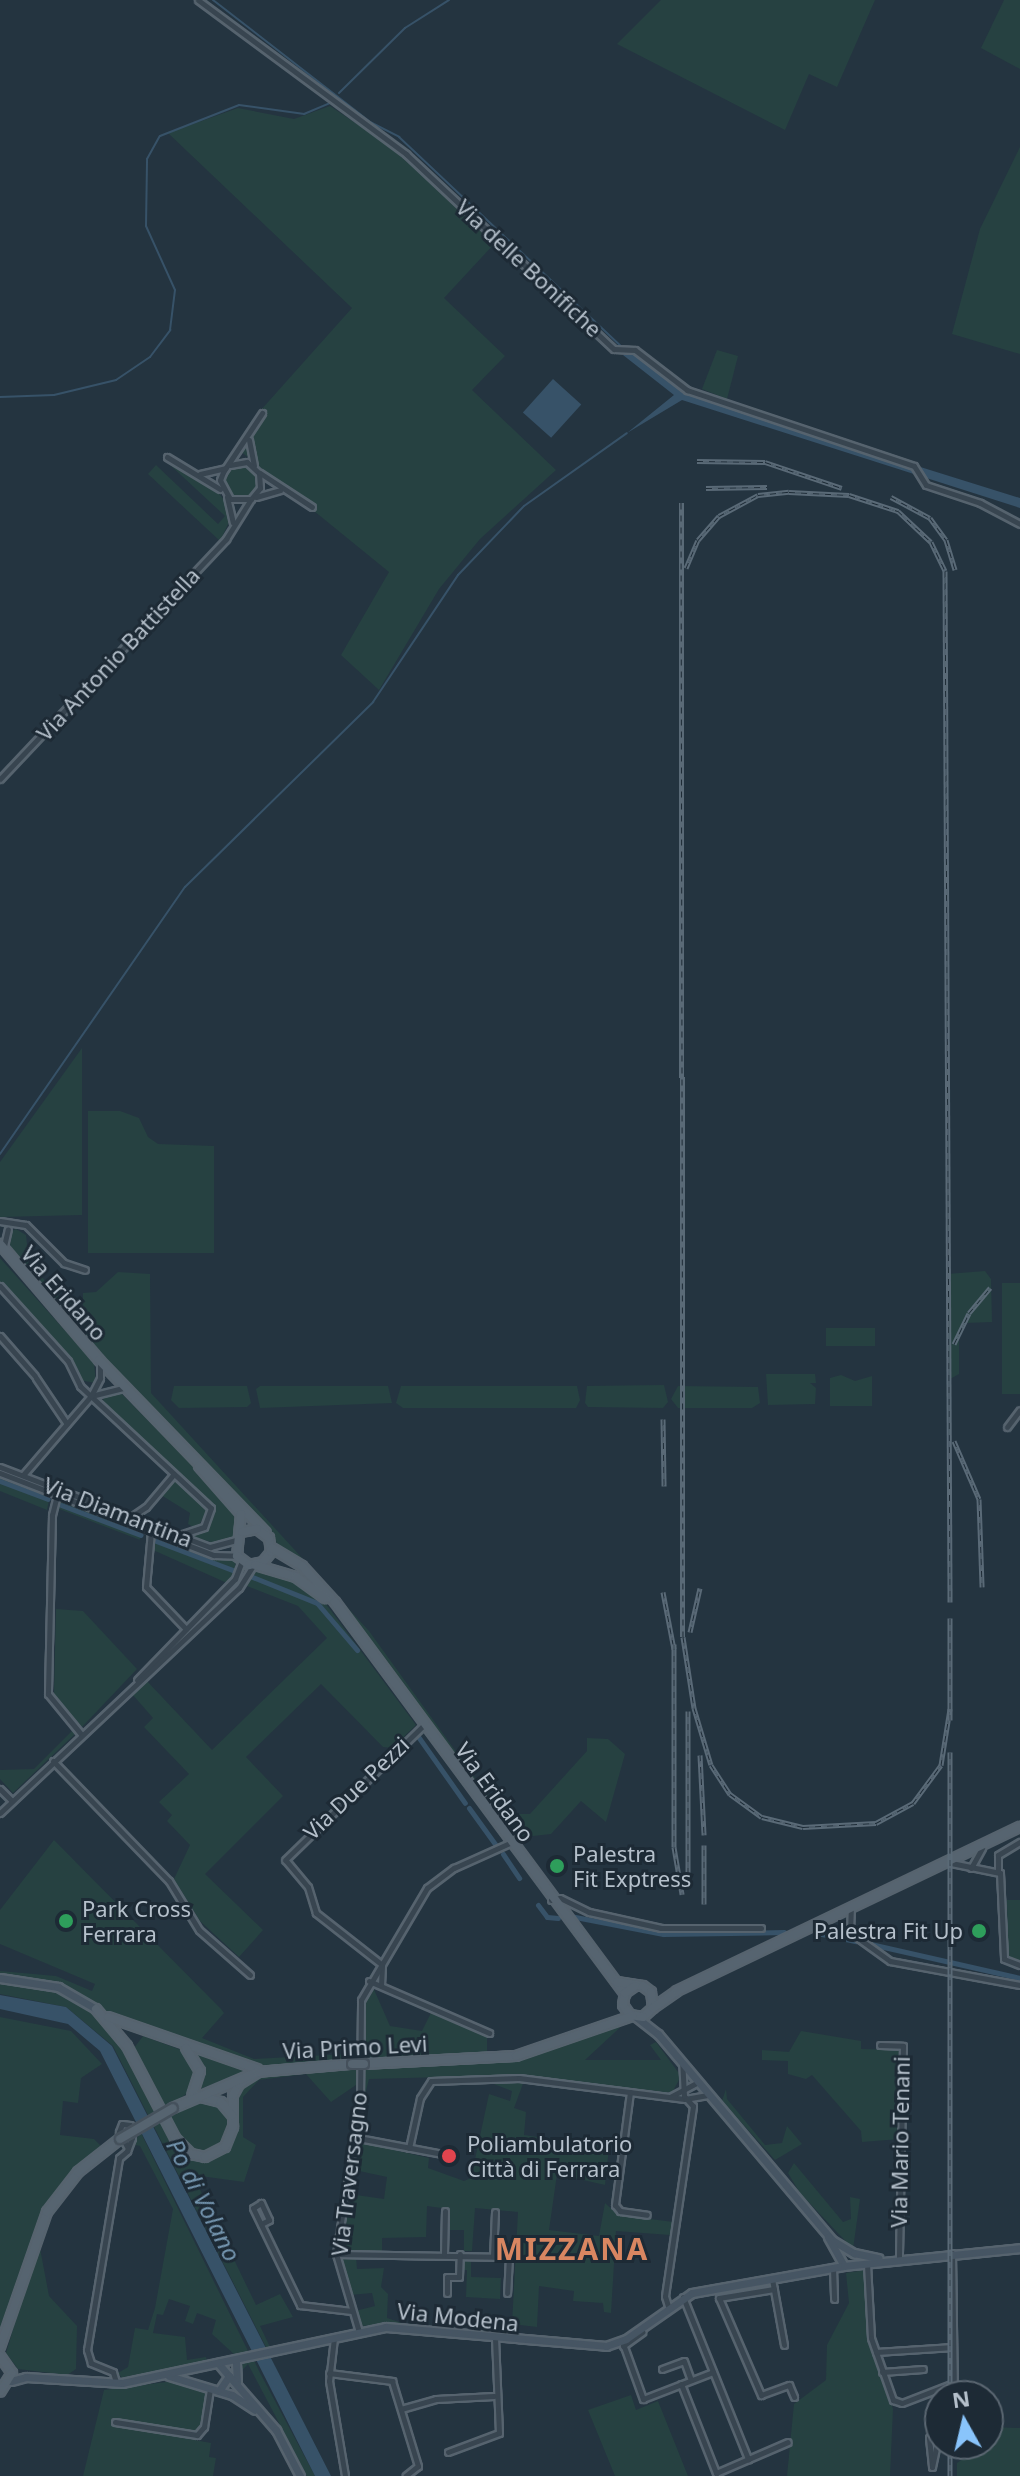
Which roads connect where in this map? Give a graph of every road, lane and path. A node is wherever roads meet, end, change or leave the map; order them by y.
1 (198, 0) edge
2 (262, 413) dead end
3 (249, 435) junction
4 (167, 457) dead end
5 (228, 466) junction
6 (254, 467) junction
7 (259, 473) junction
8 (195, 475) junction
9 (285, 490) junction
10 (224, 494) junction
11 (253, 498) junction
12 (312, 507) dead end
13 (1020, 524) edge
14 (232, 526) junction
15 (0, 779) edge
16 (1, 1222) edge
17 (16, 1222) junction
18 (8, 1229) junction
19 (0, 1232) edge
20 (2, 1247) edge
21 (85, 1270) dead end
22 (0, 1286) edge
23 (0, 1336) edge
24 (99, 1360) junction
25 (125, 1388) junction
26 (91, 1396) junction
27 (1020, 1410) edge
28 (67, 1424) junction
29 (1007, 1427) dead end
30 (197, 1462) junction
31 (0, 1467) edge
32 (0, 1473) edge
33 (174, 1474) junction
34 (23, 1475) junction
35 (57, 1495) junction
36 (146, 1507) junction
37 (131, 1517) junction
38 (151, 1528) junction
39 (266, 1533) junction
40 (179, 1535) junction
41 (239, 1536) junction
42 (272, 1548) junction
43 (240, 1559) junction
44 (254, 1565) junction
45 (232, 1582) junction
46 (239, 1588) junction
47 (351, 1624) junction
48 (185, 1628) junction
49 (191, 1634) junction
50 (137, 1681) junction
51 (423, 1726) junction
52 (81, 1734) junction
53 (53, 1761) junction
54 (0, 1789) edge
55 (12, 1801) junction
56 (0, 1813) edge
57 (1018, 1828) edge
58 (1020, 1842) edge
59 (507, 1846) junction
60 (982, 1848) junction
61 (951, 1863) junction
62 (971, 1869) junction
63 (998, 1872) junction
64 (551, 1900) junction
65 (851, 1910) junction
66 (814, 1927) junction
67 (761, 1928) dead end
68 (851, 1933) junction
69 (381, 1963) junction
70 (1020, 1965) edge
71 (250, 1975) dead end
72 (0, 1978) edge
73 (613, 1980) junction
74 (369, 1981) junction
75 (1020, 1985) edge
76 (382, 1986) junction
77 (635, 1986) junction
78 (649, 1990) junction
79 (677, 1991) junction
80 (624, 1998) junction
81 (96, 2009) junction
82 (652, 2009) junction
83 (634, 2016) junction
84 (603, 2024) junction
85 (126, 2026) junction
86 (489, 2033) dead end
87 (149, 2034) junction
88 (658, 2034) junction
89 (174, 2042) junction
90 (880, 2045) dead end
91 (131, 2053) junction
92 (682, 2062) junction
93 (262, 2071) junction
94 (698, 2082) junction
95 (684, 2088) junction
96 (630, 2092) junction
97 (710, 2095) junction
98 (197, 2096) junction
99 (693, 2096) junction
100 (669, 2097) junction
101 (685, 2099) junction
102 (183, 2103) junction
103 (232, 2116) junction
104 (353, 2137) junction
105 (128, 2148) dead end
106 (409, 2148) junction
107 (442, 2154) dead end
108 (445, 2211) dead end
109 (495, 2212) dead end
110 (647, 2215) dead end
111 (261, 2224) dead end
112 (825, 2232) junction
113 (838, 2244) junction
114 (1020, 2248) edge
115 (952, 2252) junction
116 (834, 2253) junction
117 (336, 2254) junction
118 (444, 2254) junction
119 (460, 2254) junction
120 (493, 2256) junction
121 (896, 2259) junction
122 (867, 2263) junction
123 (844, 2266) junction
124 (833, 2268) junction
125 (819, 2270) junction
126 (772, 2279) junction
127 (729, 2286) junction
128 (774, 2289) junction
129 (447, 2293) dead end
130 (507, 2293) dead end
131 (683, 2296) junction
132 (730, 2296) junction
133 (834, 2299) dead end
134 (665, 2308) junction
135 (352, 2311) junction
136 (359, 2332) junction
137 (334, 2338) junction
138 (495, 2339) junction
139 (2, 2344) edge
140 (622, 2344) junction
141 (784, 2345) dead end
142 (953, 2347) junction
143 (876, 2352) junction
144 (2, 2358) edge
145 (241, 2360) junction
146 (218, 2363) junction
147 (206, 2365) junction
148 (11, 2368) junction
149 (662, 2369) dead end
150 (923, 2369) dead end
151 (713, 2372) junction
152 (882, 2372) junction
153 (329, 2373) junction
154 (228, 2375) junction
155 (159, 2376) junction
156 (26, 2377) junction
157 (691, 2380) junction
158 (954, 2380) edge
159 (11, 2381) junction
160 (116, 2383) junction
161 (202, 2384) junction
162 (238, 2384) junction
163 (681, 2384) junction
164 (214, 2391) junction
165 (0, 2392) edge
166 (924, 2394) edge
167 (495, 2395) junction
168 (794, 2397) dead end
169 (401, 2409) junction
170 (115, 2422) dead end
171 (269, 2422) junction
172 (940, 2428) edge
173 (788, 2442) dead end
174 (448, 2452) dead end
175 (748, 2459) junction
176 (300, 2476) edge
177 (345, 2476) edge
178 (405, 2476) edge

1 - 13 street, Via delle Bonifiche
2 - 3 street
3 - 5 street
3 - 6 street
4 - 8 street
5 - 6 street
5 - 8 street
5 - 10 street
6 - 7 street
7 - 9 street
7 - 11 street, Via Antonio Battistella
8 - 10 street
9 - 11 street
9 - 12 street
10 - 11 street
10 - 14 street
11 - 14 street, Via Antonio Battistella
14 - 15 street, Via Antonio Battistella
16 - 17 street, Via Eridano
17 - 18 street, Via Eridano
17 - 21 street, Via Eridano
18 - 19 street, Via Eridano
18 - 20 street, Via Eridano
20 - 24 main road, Via Eridano
22 - 26 street
23 - 28 street
24 - 25 main road, Via Eridano
24 - 26 street
25 - 26 street
25 - 30 main road, Via Eridano
26 - 28 street
26 - 33 street
27 - 29 street
28 - 34 street
30 - 39 main road, Via Eridano
30 - 41 main road, Via Eridano
31 - 34 street, Via Diamantina
32 - 35 street, Via Diamantina
33 - 36 street
33 - 40 street
34 - 37 street, Via Diamantina
35 - 38 street, Via Diamantina
35 - 52 street
36 - 37 street
36 - 38 street
37 - 38 street, Via Diamantina
38 - 40 street, Via Diamantina
38 - 43 street, Via Diamantina
38 - 48 street
39 - 41 main road
39 - 42 main road, Via Eridano
40 - 41 street, Via Diamantina
41 - 43 main road, Via Eridano
42 - 44 main road
42 - 47 main road, Via Eridano
43 - 44 main road, Via Eridano
43 - 45 street
44 - 46 street
44 - 47 main road, Via Eridano
45 - 46 street
45 - 48 street
46 - 49 street
47 - 51 main road, Via Eridano
48 - 49 street
48 - 50 street
49 - 50 street
50 - 52 street
51 - 59 main road, Via Eridano
51 - 69 street, Via Due Pezzi
52 - 53 street
53 - 55 street
53 - 71 street
54 - 55 street
55 - 56 street
57 - 60 main road
58 - 63 street
59 - 64 main road, Via Eridano
59 - 69 street, Via Traversagno
60 - 61 main road
60 - 62 street
61 - 62 street
61 - 65 main road
62 - 63 street
63 - 70 street
64 - 67 street
64 - 73 main road, Via Eridano
65 - 66 main road
65 - 68 street
66 - 68 street
66 - 79 main road
68 - 75 street
69 - 74 street, Via Traversagno
69 - 76 street
72 - 81 main road
73 - 77 main road
73 - 80 main road, Via Eridano
74 - 76 street
74 - 104 street, Via Traversagno
76 - 86 street
77 - 78 main road
77 - 80 main road
78 - 79 main road
78 - 82 main road, Via Eridano
79 - 82 main road
80 - 83 main road, Via Eridano
80 - 84 main road, Via Primo Levi
81 - 85 main road
81 - 91 main road
82 - 83 main road
82 - 88 main road, Via Eridano
83 - 84 main road, Via Primo Levi
83 - 88 main road, Via Eridano
84 - 93 main road, Via Primo Levi, bridge
85 - 87 main road
85 - 91 main road
87 - 89 main road
87 - 91 main road
88 - 92 main road, Via Eridano
89 - 93 main road
89 - 102 main road
90 - 121 street, Via Mario Tenani
91 - 103 main road
92 - 94 main road, Via Eridano
92 - 95 street
93 - 98 main road, Via Primo Levi
93 - 103 main road
94 - 95 street
94 - 97 main road, Via Eridano
94 - 99 street
95 - 100 street
95 - 101 street
96 - 100 street
96 - 106 street
96 - 110 street
97 - 99 street
97 - 112 main road, Via Eridano
98 - 102 main road, Via Primo Levi
98 - 103 main road
99 - 101 street
100 - 101 street
101 - 134 street
102 - 139 main road, Via Primo Levi, bridge
104 - 106 street
104 - 117 street, Via Traversagno
105 - 160 street
106 - 107 street
108 - 118 street
109 - 120 street
111 - 135 street
112 - 113 main road, Via Eridano
112 - 116 main road, Via Eridano
113 - 121 main road, Via Eridano
113 - 123 main road
114 - 115 main road, Via Modena
115 - 121 main road, Via Modena
115 - 142 street
116 - 123 main road, Via Eridano
116 - 125 main road
117 - 118 street
117 - 135 street, Via Traversagno
118 - 119 street
119 - 120 street
119 - 129 street
120 - 130 street
121 - 122 main road, Via Modena
122 - 123 main road, Via Modena
122 - 143 street
123 - 124 main road, Via Modena
124 - 125 main road, Via Modena
124 - 133 street
125 - 126 main road, Via Modena
126 - 127 main road, Via Modena
126 - 128 street
127 - 131 main road, Via Modena
127 - 132 street
128 - 132 street
128 - 141 street
131 - 134 main road, Via Modena
131 - 151 street
132 - 168 street
134 - 140 main road, Via Modena
135 - 136 street, Via Traversagno
136 - 137 main road, Via Modena
136 - 138 main road, Via Modena
137 - 145 main road, Via Modena
137 - 153 street
138 - 140 main road, Via Modena
138 - 167 street
139 - 144 main road
140 - 163 street
142 - 143 street
142 - 158 street
143 - 152 street
144 - 148 main road
145 - 146 main road, Via Modena
145 - 154 main road
145 - 162 main road
146 - 147 main road, Via Modena
146 - 154 main road
147 - 155 main road, Via Modena
147 - 161 main road
148 - 156 main road, Via Modena
148 - 159 main road
149 - 157 street
150 - 152 street
151 - 157 street
151 - 175 street
152 - 166 street
153 - 169 street
153 - 177 street
154 - 162 main road
154 - 164 main road
155 - 160 main road, Via Modena
155 - 161 main road, Via Modena
156 - 159 main road, Via Modena
156 - 160 main road, Via Modena
157 - 163 street
159 - 165 main road
161 - 164 main road
162 - 171 main road
163 - 175 street
164 - 170 street
164 - 171 main road
167 - 169 street
167 - 174 street
169 - 178 street
171 - 176 main road
172 - 172 street
173 - 175 street

